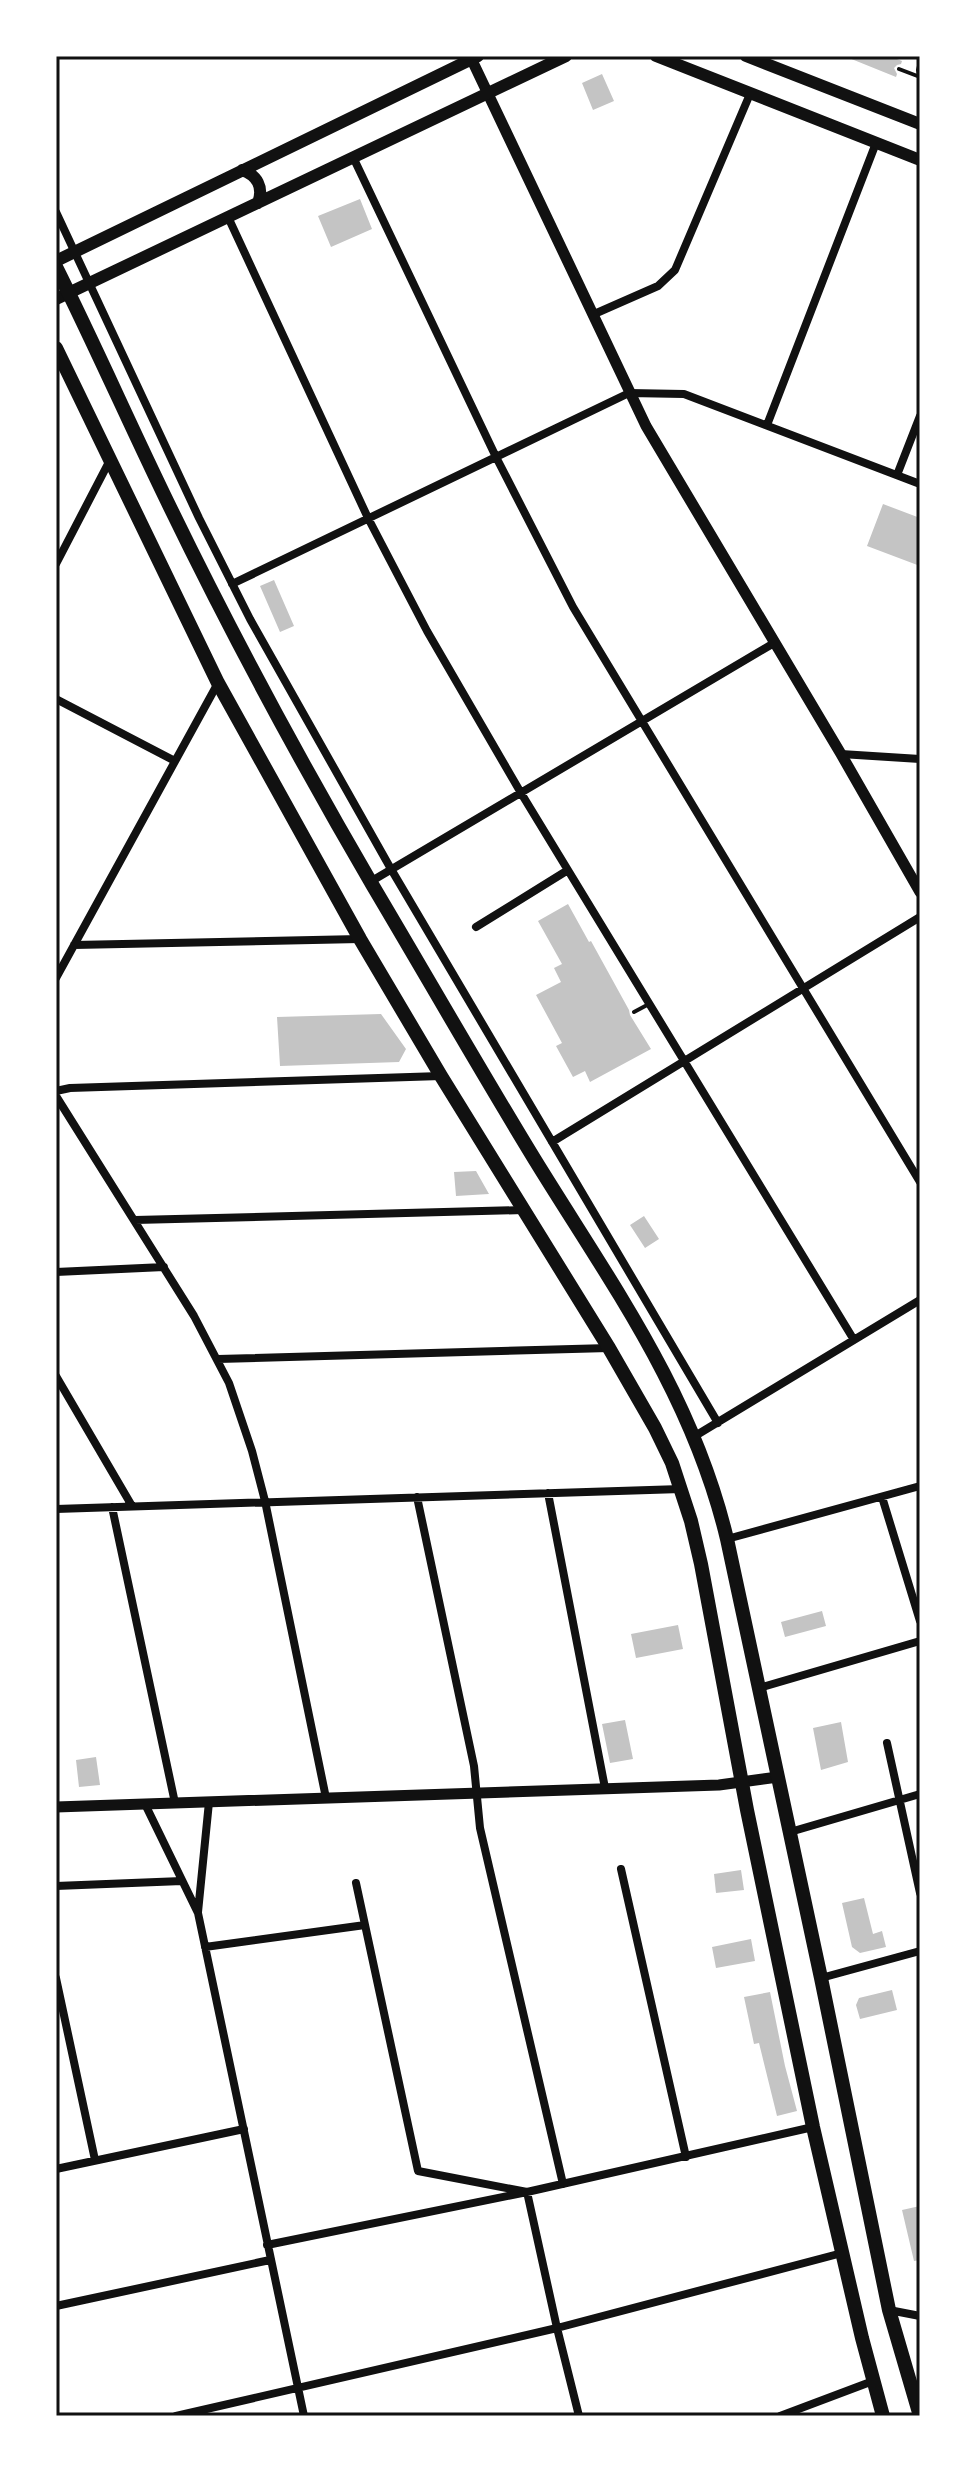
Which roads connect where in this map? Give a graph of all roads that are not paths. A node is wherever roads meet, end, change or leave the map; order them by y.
1 (566, 56) edge
2 (656, 56) edge
3 (746, 56) edge
4 (473, 57) edge
5 (920, 62) edge
6 (899, 69) dead end
7 (919, 79) edge
8 (487, 93) junction
9 (750, 94) junction
10 (920, 124) edge
11 (876, 143) junction
12 (353, 157) junction
13 (920, 160) edge
14 (242, 170) junction
15 (258, 203) junction
16 (56, 212) edge
17 (228, 217) junction
18 (74, 252) junction
19 (56, 261) edge
20 (56, 267) edge
21 (89, 283) junction
22 (62, 296) edge
23 (592, 315) junction
24 (56, 348) edge
25 (629, 393) junction
26 (920, 416) edge
27 (767, 425) junction
28 (496, 457) junction
29 (110, 460) junction
30 (897, 475) junction
31 (920, 484) edge
32 (368, 518) junction
33 (56, 564) edge
34 (232, 584) junction
35 (774, 643) junction
36 (218, 683) junction
37 (56, 699) edge
38 (641, 722) junction
39 (841, 754) junction
40 (920, 759) edge
41 (175, 761) junction
42 (521, 793) junction
43 (391, 869) junction
44 (568, 870) junction
45 (370, 882) junction
46 (920, 892) edge
47 (920, 917) edge
48 (476, 927) dead end
49 (360, 939) junction
50 (74, 945) junction
51 (56, 978) edge
52 (803, 990) junction
53 (649, 1004) junction
54 (634, 1012) dead end
55 (685, 1062) junction
56 (441, 1076) junction
57 (56, 1093) edge
58 (552, 1142) junction
59 (920, 1182) edge
60 (524, 1210) junction
61 (135, 1220) junction
62 (164, 1267) junction
63 (56, 1272) edge
64 (920, 1300) edge
65 (854, 1340) junction
66 (609, 1348) junction
67 (218, 1359) junction
68 (56, 1376) edge
69 (718, 1423) junction
70 (695, 1436) junction
71 (920, 1486) edge
72 (681, 1489) junction
73 (548, 1493) junction
74 (417, 1497) junction
75 (882, 1497) junction
76 (265, 1501) junction
77 (132, 1506) junction
78 (112, 1507) junction
79 (56, 1509) edge
80 (727, 1539) junction
81 (920, 1621) edge
82 (920, 1641) edge
83 (759, 1688) junction
84 (887, 1743) dead end
85 (778, 1777) junction
86 (742, 1782) junction
87 (605, 1788) junction
88 (477, 1793) junction
89 (920, 1794) edge
90 (326, 1798) junction
91 (899, 1800) junction
92 (209, 1802) junction
93 (175, 1803) junction
94 (145, 1804) junction
95 (56, 1807) edge
96 (790, 1832) junction
97 (621, 1869) dead end
98 (182, 1881) junction
99 (356, 1883) dead end
100 (56, 1886) edge
101 (920, 1893) edge
102 (198, 1913) junction
103 (365, 1925) junction
104 (205, 1947) junction
105 (920, 1951) edge
106 (56, 1978) edge
107 (821, 1978) junction
108 (813, 2127) junction
109 (244, 2129) junction
110 (686, 2157) junction
111 (95, 2160) junction
112 (56, 2169) edge
113 (563, 2184) junction
114 (527, 2192) junction
115 (267, 2245) junction
116 (842, 2253) junction
117 (270, 2260) junction
118 (56, 2306) edge
119 (889, 2310) junction
120 (920, 2316) edge
121 (557, 2328) junction
122 (873, 2381) junction
123 (298, 2388) junction
124 (176, 2416) edge
125 (304, 2416) edge
126 (579, 2416) edge
127 (780, 2416) edge
128 (883, 2416) edge
129 (920, 2416) edge

1 - 8 main road
2 - 9 main road
3 - 10 main road
4 - 8 street
4 - 14 main road
5 - 7 lane
6 - 7 lane
8 - 12 main road
8 - 23 street
9 - 11 main road
9 - 23 street
11 - 13 main road
11 - 27 street
12 - 15 main road
12 - 28 street
14 - 15 main road
14 - 18 main road
15 - 17 main road
16 - 18 street
17 - 21 main road
17 - 32 street
18 - 19 main road
18 - 21 street
20 - 22 main road
21 - 22 main road
21 - 34 street
22 - 45 main road
23 - 25 street
24 - 29 main road
25 - 27 street
25 - 28 street
25 - 35 street
26 - 30 street
27 - 30 street
28 - 32 street
28 - 38 street
29 - 33 street
29 - 36 main road
30 - 31 street
32 - 34 street
32 - 42 street
34 - 43 street
35 - 38 street
35 - 39 street
36 - 41 street
36 - 49 main road
37 - 41 street
38 - 42 street
38 - 52 street
39 - 40 street
39 - 46 street
41 - 50 street
42 - 43 street
42 - 44 street
43 - 45 street
43 - 58 street
44 - 48 street
44 - 53 street
45 - 70 main road
47 - 52 street
49 - 50 street
49 - 56 main road
50 - 51 street
52 - 55 street
52 - 59 street
53 - 54 lane
53 - 55 street
55 - 58 street
55 - 65 street
56 - 57 street
56 - 60 main road
57 - 61 street
58 - 69 street
60 - 61 street
60 - 66 main road
61 - 62 street
62 - 63 street
62 - 67 street
64 - 65 street
65 - 69 street
66 - 67 street
66 - 72 main road
67 - 76 street
68 - 77 street
69 - 70 street
70 - 80 main road
71 - 75 street
72 - 73 street
72 - 86 main road
73 - 74 street
73 - 87 street
74 - 76 street
74 - 88 street
75 - 80 street
75 - 81 street
76 - 77 street
76 - 90 street
77 - 78 street
78 - 79 street
78 - 93 street
80 - 83 main road
82 - 83 street
83 - 85 main road
84 - 91 street
85 - 86 street
85 - 96 main road
86 - 87 street
86 - 108 main road
87 - 88 street
88 - 90 street
88 - 113 street
89 - 91 street
90 - 92 street
91 - 96 street
91 - 101 street
92 - 93 street
92 - 102 street
93 - 94 street
94 - 95 street
94 - 98 street
96 - 107 main road
97 - 110 street
98 - 100 street
98 - 102 street
99 - 103 street
102 - 104 street
103 - 104 street
103 - 114 street
104 - 109 street
105 - 107 street
106 - 111 street
107 - 119 main road
108 - 110 street
108 - 116 main road
109 - 111 street
109 - 115 street
110 - 113 street
111 - 112 street
113 - 114 street
114 - 115 street
114 - 121 street
115 - 117 street
116 - 121 street
116 - 122 main road
117 - 118 street
117 - 123 street
119 - 120 street
119 - 129 main road
121 - 123 street
121 - 126 street
122 - 127 street
122 - 128 main road
123 - 124 street
123 - 125 street

